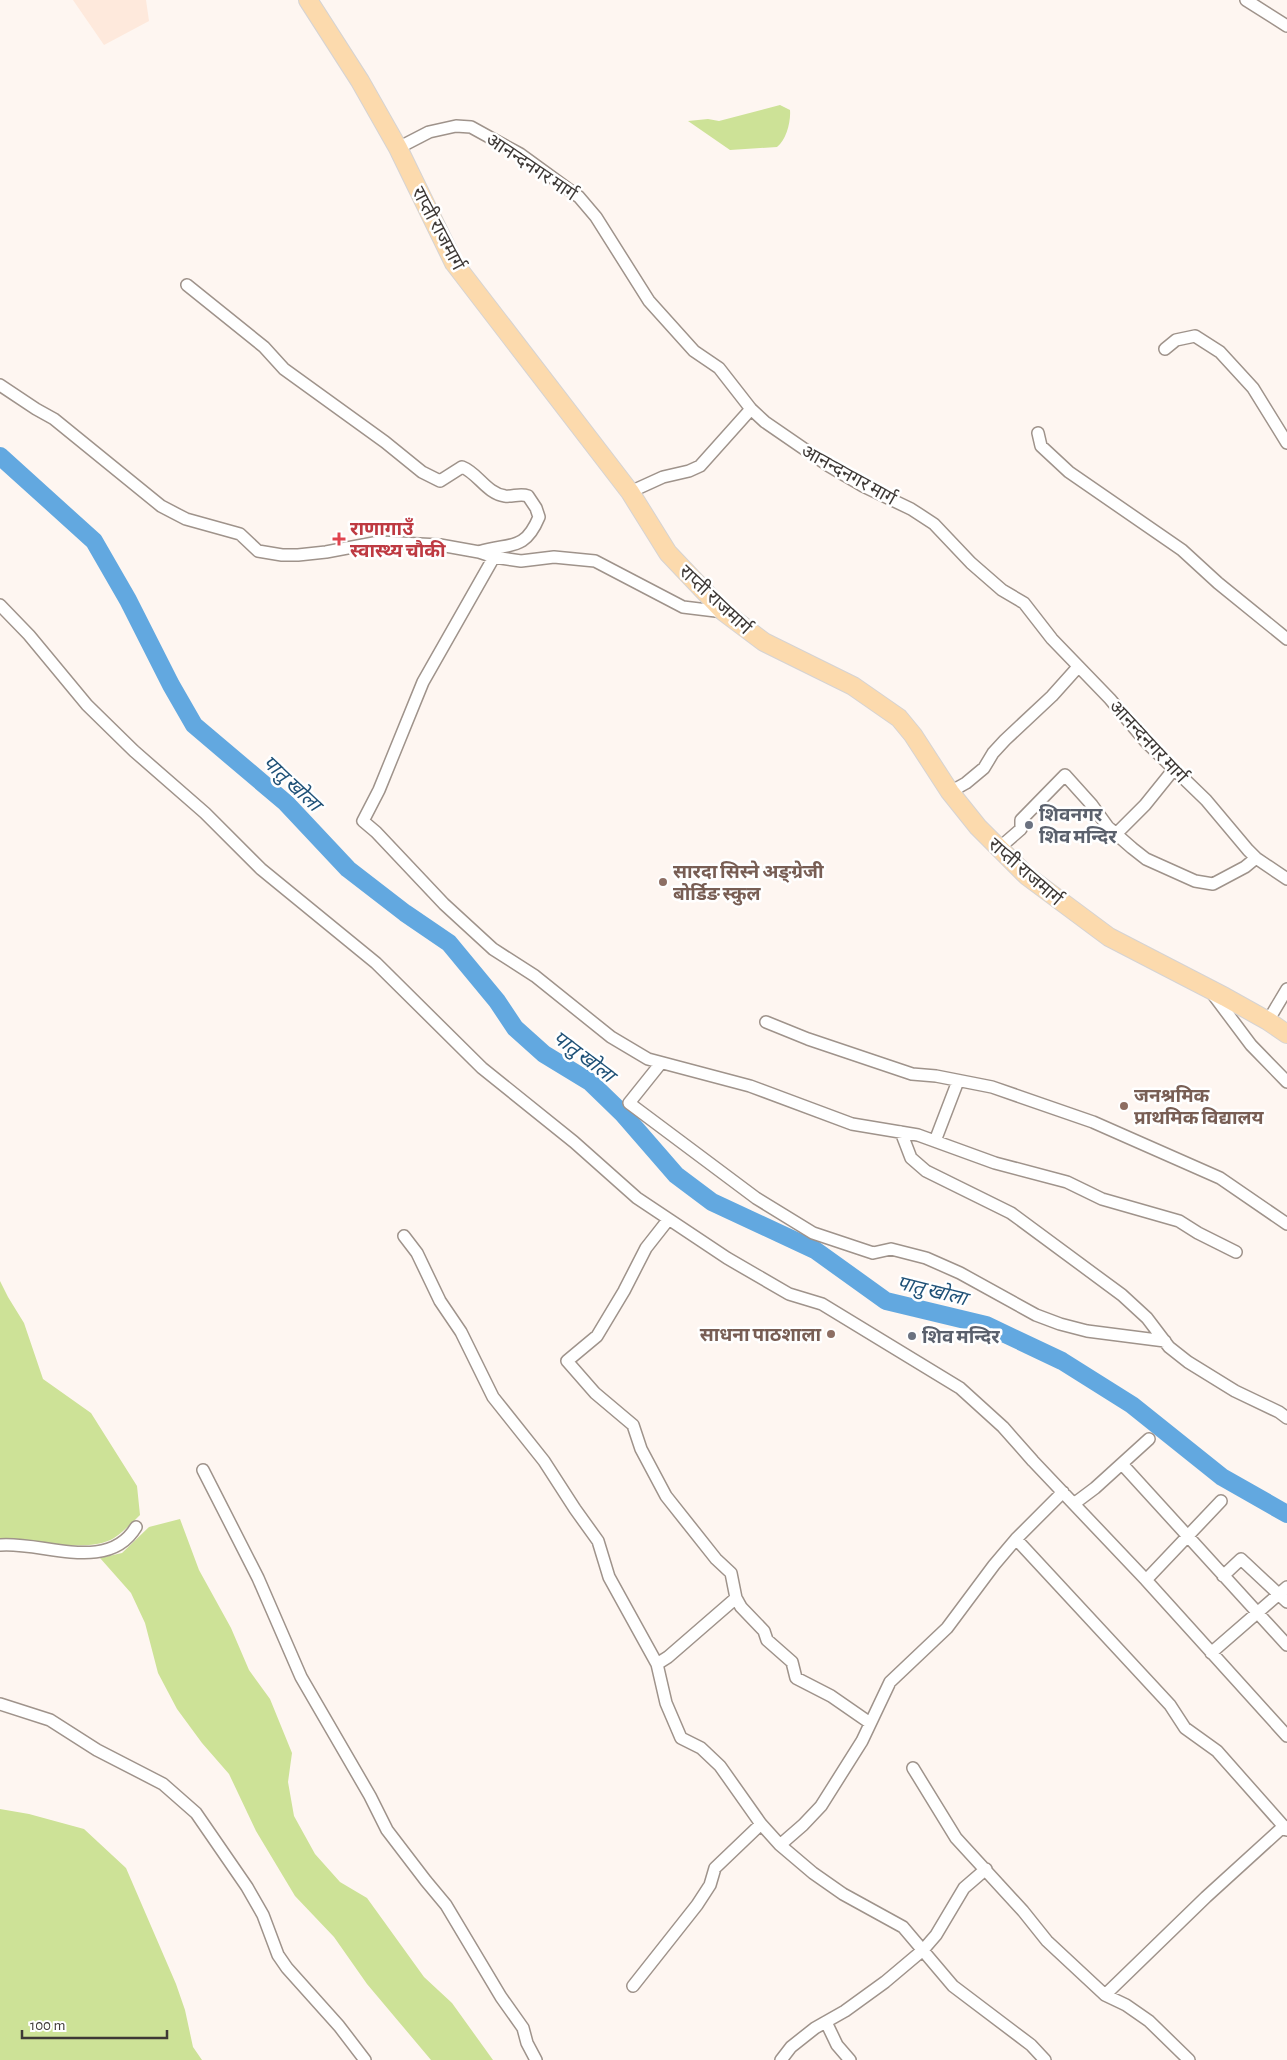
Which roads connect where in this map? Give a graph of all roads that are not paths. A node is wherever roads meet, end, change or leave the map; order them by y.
1 (308, 0) edge
2 (1246, 0) edge
3 (1287, 26) edge
4 (398, 148) junction
5 (187, 285) dead end
6 (1165, 349) dead end
7 (0, 385) edge
8 (752, 409) junction
9 (1038, 433) dead end
10 (1287, 443) edge
11 (630, 492) junction
12 (478, 552) junction
13 (494, 558) junction
14 (0, 605) edge
15 (724, 612) junction
16 (1287, 639) edge
17 (1078, 667) junction
18 (1174, 769) junction
19 (950, 792) junction
20 (1116, 834) junction
21 (998, 849) junction
22 (1256, 858) junction
23 (1287, 879) edge
24 (1209, 989) junction
25 (1287, 989) edge
26 (1268, 1021) junction
27 (766, 1022) dead end
28 (1287, 1034) edge
29 (661, 1063) junction
30 (958, 1081) junction
31 (1287, 1082) edge
32 (901, 1132) junction
33 (935, 1141) junction
34 (668, 1220) junction
35 (1287, 1224) edge
36 (404, 1236) dead end
37 (1236, 1252) dead end
38 (1165, 1341) junction
39 (1287, 1418) edge
40 (1149, 1439) dead end
41 (1122, 1464) junction
42 (203, 1470) dead end
43 (1063, 1492) junction
44 (1221, 1501) dead end
45 (1075, 1504) junction
46 (136, 1527) dead end
47 (1189, 1536) junction
48 (1016, 1539) junction
49 (0, 1545) edge
50 (1223, 1576) junction
51 (1146, 1580) junction
52 (1283, 1590) edge
53 (736, 1598) junction
54 (1287, 1602) edge
55 (1257, 1613) junction
56 (1287, 1645) edge
57 (1211, 1653) junction
58 (657, 1664) junction
59 (0, 1704) edge
60 (870, 1723) junction
61 (1287, 1736) edge
62 (913, 1768) dead end
63 (761, 1824) junction
64 (1285, 1828) edge
65 (780, 1844) junction
66 (986, 1869) junction
67 (923, 1950) junction
68 (632, 1986) dead end
69 (1105, 1995) junction
70 (826, 2022) junction
71 (365, 2060) edge
72 (536, 2060) edge
73 (781, 2060) edge
74 (850, 2060) edge
75 (1045, 2060) edge
76 (1189, 2060) edge

1 - 4 main road, राप्ती राजमार्ग
2 - 3 street
4 - 8 street, आनन्दनगर मार्ग
4 - 11 main road, राप्ती राजमार्ग
5 - 12 street
6 - 10 street
7 - 12 street
8 - 11 street
8 - 17 street, आनन्दनगर मार्ग
9 - 16 street
11 - 15 main road, राप्ती राजमार्ग
12 - 13 street
13 - 15 street
13 - 29 street
14 - 34 street
15 - 19 main road, राप्ती राजमार्ग
17 - 18 street, आनन्दनगर मार्ग
17 - 19 street
18 - 20 street
18 - 22 street, आनन्दनगर मार्ग
19 - 21 main road, राप्ती राजमार्ग
20 - 21 street
20 - 22 street
21 - 24 main road, राप्ती राजमार्ग
22 - 23 street, आनन्दनगर मार्ग
24 - 26 main road, राप्ती राजमार्ग
24 - 31 street
25 - 26 street
26 - 28 main road, राप्ती राजमार्ग
27 - 30 street
29 - 32 street
29 - 38 street
30 - 33 street
30 - 35 street
32 - 33 street
32 - 38 street
33 - 37 street
34 - 43 street
34 - 53 street
36 - 58 street
38 - 39 street
40 - 41 street
41 - 45 street
41 - 47 street
42 - 72 street
43 - 45 street
43 - 48 street
44 - 47 street
45 - 51 street
46 - 49 street
47 - 50 street
47 - 51 street
48 - 60 street
48 - 64 street
50 - 52 street
50 - 55 street
51 - 57 street
52 - 54 street
52 - 55 street
53 - 58 street
53 - 60 street
55 - 56 street
55 - 57 street
57 - 61 street
58 - 63 street
59 - 71 street
60 - 65 street
62 - 66 street
63 - 65 street
63 - 68 street
64 - 69 street
65 - 67 street
66 - 67 street
66 - 69 street
67 - 70 street
67 - 75 street
69 - 76 street
70 - 73 street
70 - 74 street

